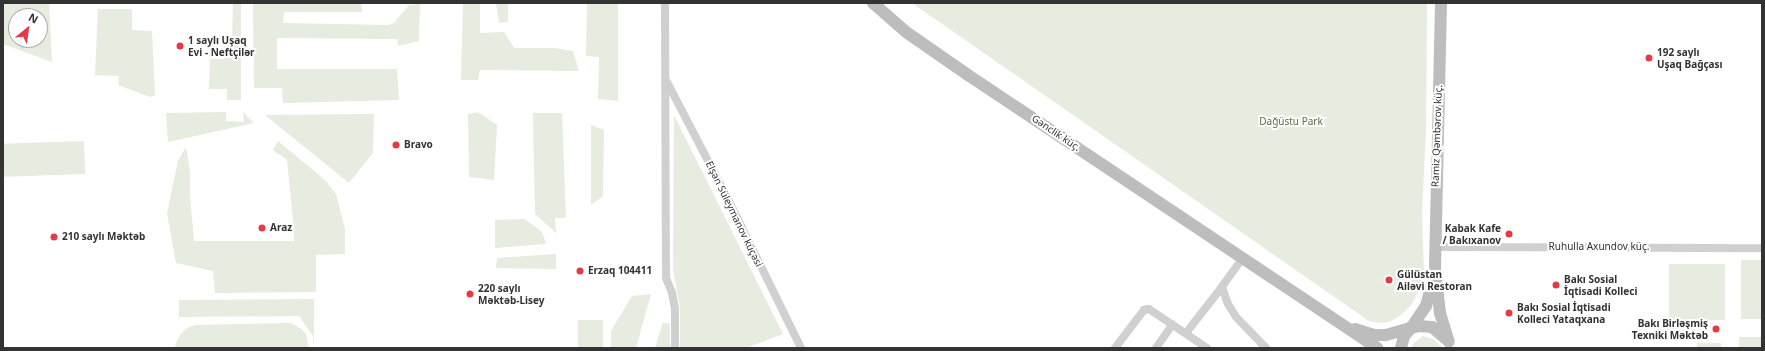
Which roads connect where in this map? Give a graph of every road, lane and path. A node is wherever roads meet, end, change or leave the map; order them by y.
1 (665, 3) edge
2 (873, 3) edge
3 (1441, 3) edge
4 (667, 81) junction
5 (1435, 247) junction
6 (1762, 248) edge
7 (1242, 259) junction
8 (1434, 268) junction
9 (1222, 287) junction
10 (1328, 317) junction
11 (1173, 324) junction
12 (1411, 328) junction
13 (1186, 333) junction
14 (1451, 345) edge
15 (675, 348) edge
16 (801, 348) edge
17 (1115, 348) edge
18 (1156, 348) edge
19 (1207, 348) edge
20 (1266, 348) edge
21 (1377, 348) edge
22 (1401, 348) edge

1 - 4 street, Elşən Süleymanov küçəsi
2 - 7 main road, Gənclik küç.
3 - 5 main road, Ramiz Qəmbərov küç.
4 - 15 street, Elşən Süleymanov küçəsi
4 - 16 street, Elşən Süleymanov küçəsi
5 - 6 street, Ruhulla Axundov küç.
5 - 8 main road, Ramiz Qəmbərov küç.
7 - 9 street
7 - 10 main road, Gənclik küç.
8 - 12 main road
8 - 14 main road
9 - 13 street
9 - 20 street
10 - 12 main road
10 - 21 main road
11 - 13 street
11 - 17 street
11 - 18 street
12 - 14 main road
12 - 22 main road
13 - 19 street

